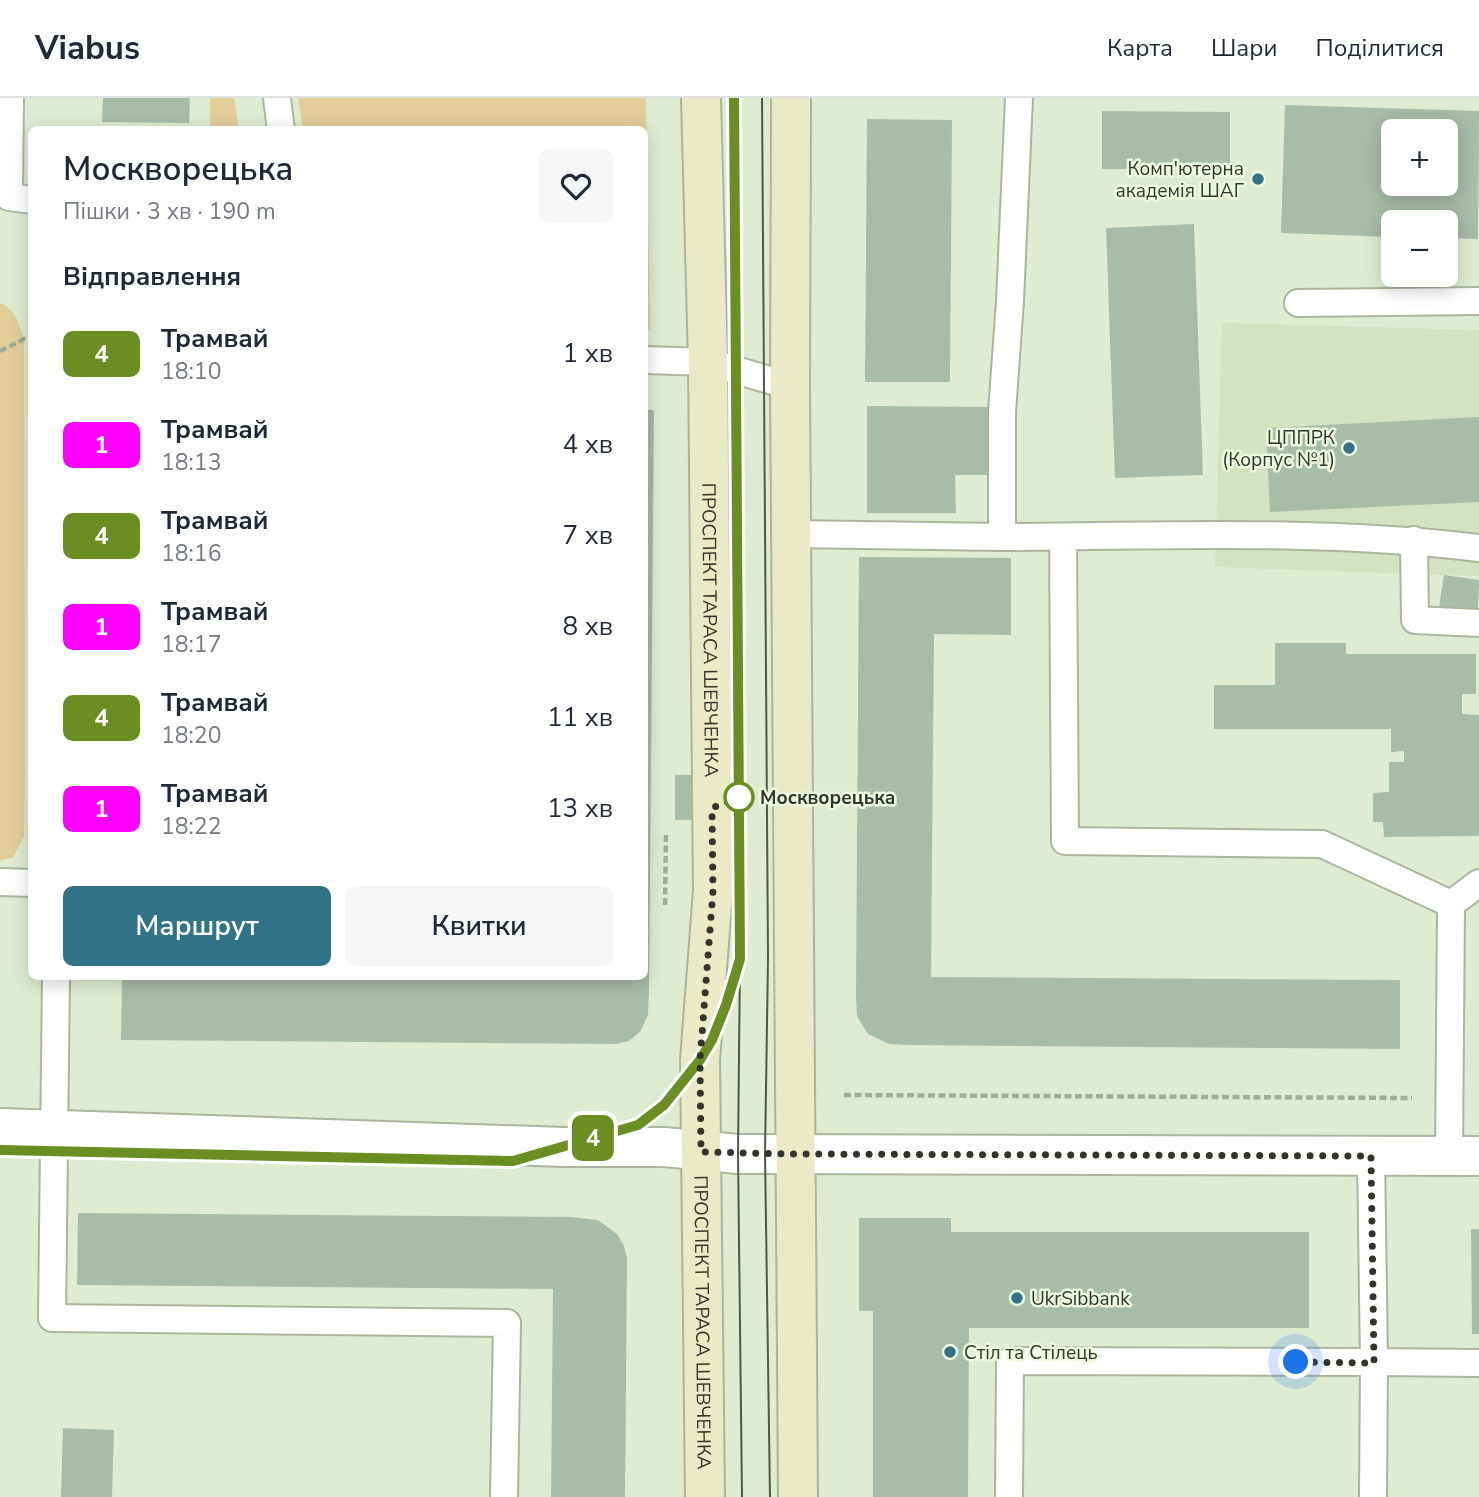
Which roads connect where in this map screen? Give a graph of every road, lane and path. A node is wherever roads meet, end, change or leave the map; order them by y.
1 (9, 98) edge
2 (276, 98) edge
3 (701, 98) edge
4 (791, 98) edge
5 (1019, 98) edge
6 (280, 126) edge
7 (28, 199) edge
8 (1479, 301) edge
9 (1298, 303) dead end
10 (28, 340) edge
11 (0, 351) edge
12 (648, 360) edge
13 (708, 362) junction
14 (790, 386) junction
15 (792, 534) junction
16 (1002, 537) junction
17 (1063, 537) junction
18 (1414, 540) junction
19 (1479, 548) edge
20 (1479, 623) edge
21 (666, 829) dead end
22 (0, 882) edge
23 (28, 883) edge
24 (1479, 883) edge
25 (1451, 904) junction
26 (665, 912) dead end
27 (56, 980) edge
28 (844, 1095) dead end
29 (1450, 1098) junction
30 (0, 1128) edge
31 (54, 1130) junction
32 (701, 1152) junction
33 (797, 1154) junction
34 (1371, 1156) junction
35 (1464, 1156) edge
36 (1374, 1363) junction
37 (1479, 1363) edge
38 (505, 1497) edge
39 (705, 1497) edge
40 (798, 1497) edge
41 (1009, 1497) edge
42 (1373, 1497) edge

1 - 7 lane
2 - 6 lane
3 - 13 main road, ПРОСПЕКТ ТАРАСА ШЕВЧЕНКА
4 - 14 main road
5 - 16 lane
8 - 9 lane
10 - 11 path
12 - 13 lane
13 - 14 lane
13 - 32 main road, ПРОСПЕКТ ТАРАСА ШЕВЧЕНКА
14 - 15 main road
15 - 16 lane
15 - 33 main road
16 - 17 lane
17 - 18 lane
17 - 25 lane
18 - 19 lane
18 - 20 lane
21 - 26 path
22 - 23 lane
24 - 25 lane
25 - 29 lane
27 - 31 lane
28 - 29 path
29 - 35 lane
30 - 31 street
31 - 32 street
31 - 38 lane
32 - 33 street
32 - 39 main road, ПРОСПЕКТ ТАРАСА ШЕВЧЕНКА
33 - 34 street
33 - 40 main road
34 - 35 street
34 - 36 lane
36 - 37 lane
36 - 41 lane
36 - 42 lane

